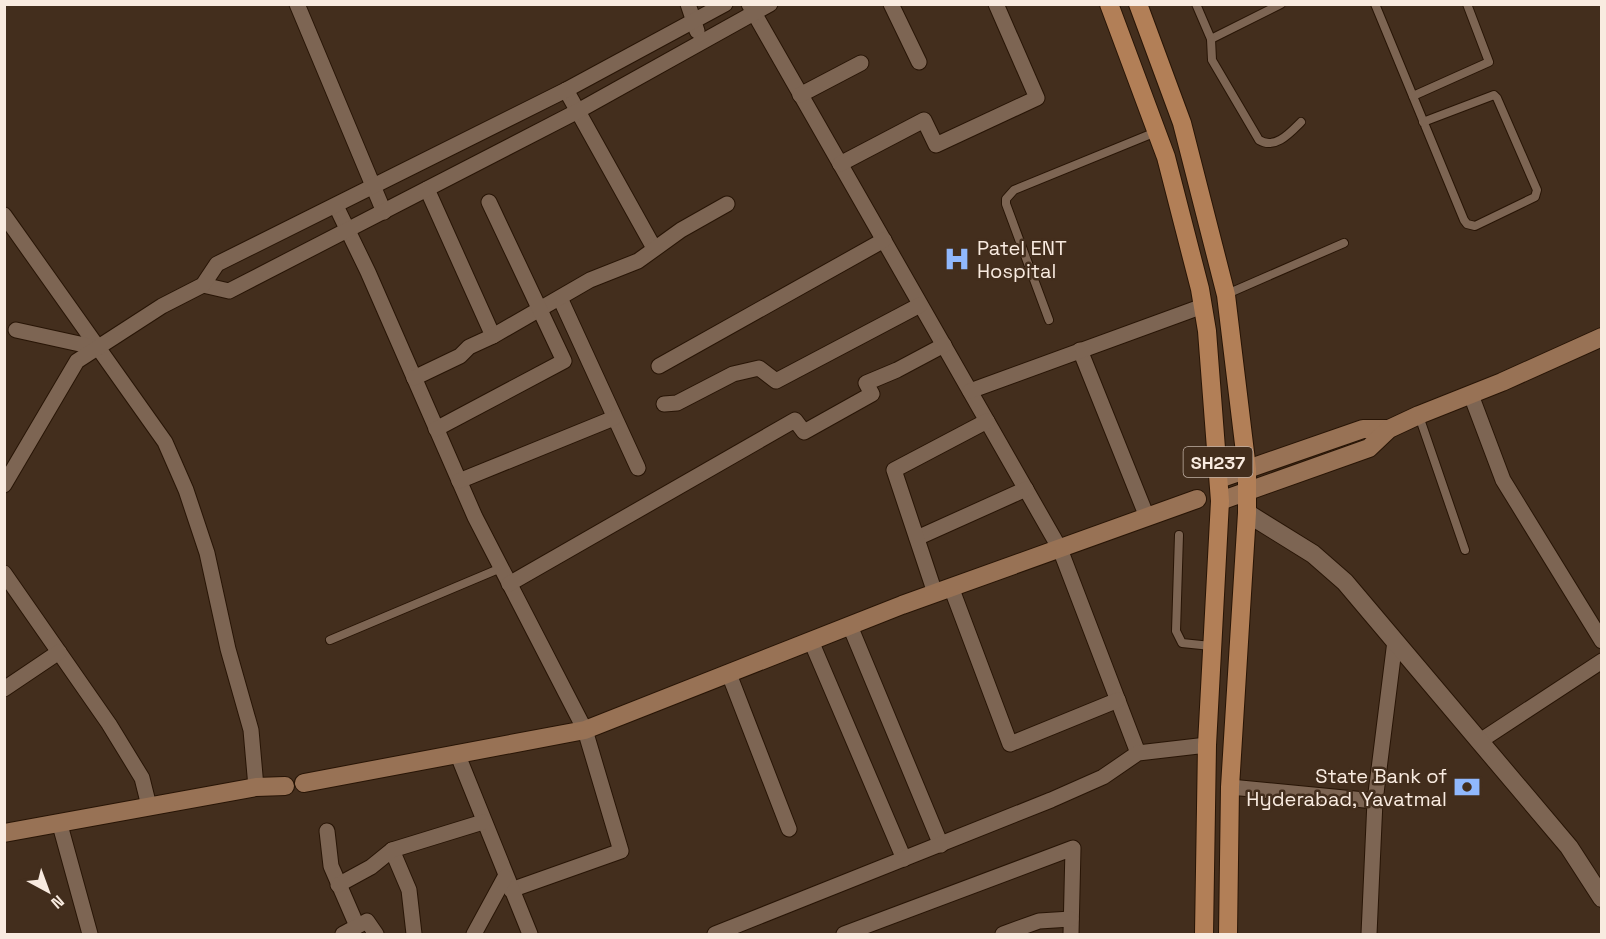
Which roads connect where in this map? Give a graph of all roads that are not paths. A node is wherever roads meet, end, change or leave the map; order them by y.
1 (297, 4) edge
2 (688, 4) edge
3 (770, 4) edge
4 (891, 4) edge
5 (1109, 4) edge
6 (1138, 4) edge
7 (1196, 4) edge
8 (1281, 4) edge
9 (1375, 4) edge
10 (1467, 4) edge
11 (725, 5) edge
12 (1001, 6) edge
13 (751, 9) edge
14 (693, 21) junction
15 (732, 26) junction
16 (1211, 39) junction
17 (701, 42) junction
18 (919, 62) dead end
19 (861, 63) dead end
20 (566, 90) junction
21 (800, 95) junction
22 (1413, 96) junction
23 (578, 111) junction
24 (1301, 122) dead end
25 (1424, 122) junction
26 (1157, 131) junction
27 (840, 164) junction
28 (372, 188) junction
29 (427, 189) junction
30 (489, 202) dead end
31 (727, 204) dead end
32 (336, 206) junction
33 (384, 212) junction
34 (4, 215) edge
35 (348, 230) junction
36 (884, 240) junction
37 (1344, 243) dead end
38 (654, 248) junction
39 (199, 287) junction
40 (1226, 295) junction
41 (560, 298) junction
42 (920, 304) junction
43 (1203, 306) junction
44 (540, 309) junction
45 (1049, 320) dead end
46 (16, 330) dead end
47 (493, 336) junction
48 (1602, 337) edge
49 (944, 345) junction
50 (98, 348) junction
51 (1080, 350) junction
52 (659, 366) dead end
53 (414, 378) junction
54 (970, 391) junction
55 (1471, 394) junction
56 (664, 404) dead end
57 (1419, 415) junction
58 (614, 418) junction
59 (987, 421) junction
60 (436, 429) junction
61 (1389, 429) junction
62 (638, 468) dead end
63 (1247, 469) junction
64 (1219, 479) junction
65 (459, 481) junction
66 (4, 485) edge
67 (1026, 489) junction
68 (1248, 492) junction
69 (1197, 499) junction
70 (1220, 501) junction
71 (1247, 513) junction
72 (1147, 517) junction
73 (1179, 535) dead end
74 (917, 538) junction
75 (1060, 549) junction
76 (1465, 550) dead end
77 (501, 568) junction
78 (4, 573) edge
79 (509, 584) junction
80 (943, 590) junction
81 (850, 626) junction
82 (330, 640) dead end
83 (811, 641) junction
84 (1395, 641) junction
85 (1602, 641) edge
86 (1212, 646) junction
87 (59, 652) junction
88 (1602, 661) edge
89 (729, 674) junction
90 (4, 689) edge
91 (1118, 700) junction
92 (585, 730) junction
93 (1480, 741) junction
94 (1207, 745) junction
95 (457, 753) junction
96 (1138, 753) junction
97 (304, 783) joint
98 (285, 786) joint
99 (256, 787) junction
100 (1230, 788) junction
101 (1375, 801) junction
102 (149, 806) junction
103 (483, 822) junction
104 (60, 825) junction
105 (789, 829) dead end
106 (327, 831) dead end
107 (4, 833) edge
108 (941, 845) junction
109 (392, 849) junction
110 (904, 859) junction
111 (508, 884) junction
112 (338, 885) junction
113 (1602, 898) edge
114 (1071, 918) junction
115 (357, 926) junction
116 (870, 930) edge
117 (90, 934) edge
118 (343, 934) edge
119 (376, 934) edge
120 (414, 934) edge
121 (474, 934) edge
122 (530, 934) edge
123 (715, 934) edge
124 (844, 934) edge
125 (1003, 934) edge
126 (1071, 934) edge
127 (1204, 934) edge
128 (1228, 934) edge
129 (1369, 934) edge

1 - 28 street
2 - 14 street
3 - 13 street
4 - 18 street
5 - 26 main road, SH237
6 - 40 main road, SH237
7 - 16 lane
8 - 16 lane
9 - 22 lane
10 - 22 lane
11 - 14 street
11 - 15 street
12 - 27 street
13 - 15 street
13 - 21 street
14 - 17 street
14 - 20 street
15 - 17 street
16 - 24 lane
17 - 23 street
19 - 21 street
20 - 23 street
20 - 28 street
21 - 27 street
22 - 25 lane
23 - 29 street
23 - 38 street
25 - 25 lane
26 - 43 main road, SH237
26 - 45 lane
27 - 36 street
28 - 32 street
28 - 33 street
29 - 33 street
29 - 47 street
30 - 44 street
31 - 38 street
32 - 35 street
32 - 39 street
33 - 35 street
34 - 50 street
35 - 39 street
35 - 53 street
36 - 42 street
36 - 52 street
37 - 40 lane
38 - 41 street
39 - 50 street
40 - 63 main road, SH237
41 - 44 street
41 - 58 street
42 - 49 street
42 - 56 street
43 - 51 street
43 - 64 main road, SH237
44 - 47 street
44 - 60 street
46 - 50 street
47 - 53 street
48 - 55 main road
49 - 54 street
49 - 79 street
50 - 66 street
50 - 99 street
51 - 54 street
51 - 72 street
53 - 60 street
54 - 59 street
55 - 57 main road
55 - 85 street
57 - 61 main road
57 - 76 lane
58 - 62 street
58 - 65 street
59 - 67 street
59 - 74 street
60 - 65 street
61 - 63 main road
61 - 68 main road
63 - 64 main road
63 - 68 main road, SH237
64 - 69 street
64 - 70 main road, SH237
65 - 77 street
67 - 74 street
67 - 75 street
68 - 70 main road
68 - 71 main road, SH237
69 - 70 street
69 - 72 main road
70 - 86 main road, SH237
71 - 84 street
71 - 100 main road, SH237
72 - 75 main road
73 - 86 lane
74 - 80 street
75 - 80 main road
75 - 91 street
77 - 79 street
77 - 82 lane
78 - 87 street
79 - 92 street
80 - 81 main road
80 - 91 street
81 - 83 main road
81 - 108 street
83 - 89 main road
83 - 110 street
84 - 93 street
84 - 101 street
86 - 94 main road, SH237
87 - 90 street
87 - 102 street
88 - 93 street
89 - 92 main road
89 - 105 street
91 - 96 street
92 - 95 main road
92 - 111 street
93 - 113 street
94 - 96 street
94 - 127 main road, SH237
95 - 97 main road
95 - 103 street
96 - 108 street
97 - 98 street
98 - 99 main road
99 - 102 main road
100 - 101 street
100 - 128 main road, SH237
101 - 129 street
102 - 104 main road
103 - 109 street
103 - 111 street
104 - 107 main road
104 - 117 street
106 - 112 street
108 - 110 street
109 - 112 street
109 - 120 street
110 - 123 street
111 - 121 street
111 - 122 street
112 - 115 street
114 - 116 street
114 - 125 street
114 - 126 street
115 - 118 street
115 - 119 street
116 - 124 street

